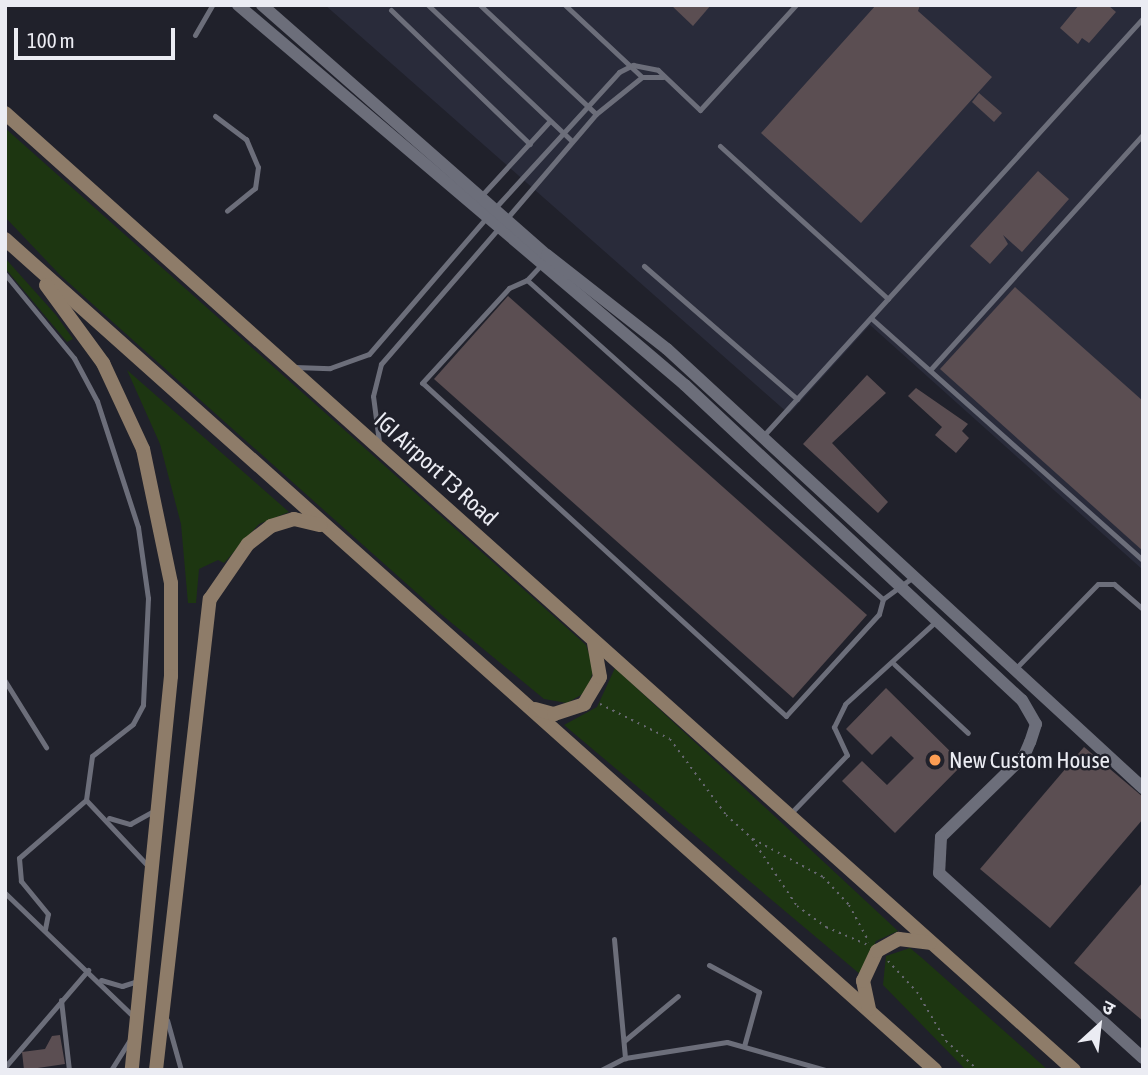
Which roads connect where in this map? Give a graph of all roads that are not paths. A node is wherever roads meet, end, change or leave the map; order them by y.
1 (212, 5) edge
2 (238, 5) edge
3 (261, 5) edge
4 (428, 5) edge
5 (480, 5) edge
6 (565, 5) edge
7 (796, 5) edge
8 (391, 10) dead end
9 (1143, 18) edge
10 (195, 34) dead end
11 (633, 65) junction
12 (642, 77) junction
13 (663, 77) junction
14 (585, 104) junction
15 (5, 113) edge
16 (596, 114) junction
17 (215, 116) dead end
18 (549, 122) junction
19 (561, 132) junction
20 (1143, 134) edge
21 (572, 141) junction
22 (530, 144) junction
23 (720, 146) dead end
24 (482, 195) junction
25 (495, 208) junction
26 (227, 211) dead end
27 (507, 219) junction
28 (485, 220) junction
29 (497, 230) junction
30 (5, 239) edge
31 (19, 251) junction
32 (540, 266) junction
33 (644, 266) dead end
34 (5, 274) edge
35 (527, 280) junction
36 (888, 299) junction
37 (870, 318) junction
38 (287, 366) junction
39 (930, 370) junction
40 (797, 399) junction
41 (764, 435) junction
42 (381, 450) junction
43 (331, 530) junction
44 (1143, 560) edge
45 (912, 578) junction
46 (901, 589) junction
47 (883, 598) junction
48 (1143, 609) edge
49 (935, 621) junction
50 (586, 633) junction
51 (894, 664) junction
52 (1013, 671) junction
53 (5, 681) edge
54 (525, 703) junction
55 (968, 733) dead end
56 (46, 747) dead end
57 (1143, 788) edge
58 (160, 797) junction
59 (86, 800) junction
60 (103, 815) junction
61 (789, 815) junction
62 (151, 876) junction
63 (5, 893) edge
64 (45, 929) junction
65 (614, 939) dead end
66 (941, 951) junction
67 (709, 965) dead end
68 (88, 970) junction
69 (141, 976) junction
70 (95, 977) junction
71 (678, 996) dead end
72 (61, 1000) junction
73 (161, 1008) junction
74 (879, 1020) junction
75 (135, 1029) junction
76 (624, 1041) junction
77 (744, 1046) junction
78 (625, 1058) junction
79 (1143, 1058) edge
80 (5, 1067) edge
81 (69, 1070) edge
82 (111, 1070) edge
83 (132, 1070) edge
84 (156, 1070) edge
85 (181, 1070) edge
86 (601, 1070) edge
87 (825, 1070) edge
88 (935, 1070) edge
89 (1074, 1070) edge

1 - 10 lane
2 - 28 street
3 - 24 street
4 - 18 lane
5 - 14 lane
6 - 11 lane
7 - 13 lane
8 - 22 lane
9 - 36 lane
11 - 12 lane
11 - 13 lane
11 - 14 lane
12 - 13 lane
12 - 16 lane
14 - 16 lane
14 - 19 lane
15 - 38 main road, IGI Airport T3 Road
16 - 21 lane
17 - 26 lane
18 - 19 lane
18 - 22 lane
19 - 21 lane
19 - 25 lane
20 - 39 lane
21 - 27 lane
22 - 24 lane
23 - 36 lane
24 - 25 street
25 - 27 street
25 - 28 lane
27 - 29 lane
27 - 41 street
28 - 29 street
28 - 38 lane
29 - 32 street
29 - 42 lane
30 - 31 main road
31 - 43 main road
31 - 58 main road
32 - 35 lane
32 - 46 street
33 - 40 lane
34 - 59 lane
35 - 47 lane
35 - 47 lane
36 - 37 lane
37 - 39 lane
37 - 40 lane
38 - 42 main road, IGI Airport T3 Road
39 - 44 lane
40 - 41 lane
41 - 45 street
42 - 50 main road, IGI Airport T3 Road
43 - 54 main road
43 - 73 main road
45 - 46 lane
45 - 52 street
46 - 47 lane
46 - 49 street
48 - 52 lane
49 - 51 lane
49 - 79 street
50 - 54 main road
50 - 61 main road, IGI Airport T3 Road
51 - 55 lane
51 - 61 lane
52 - 57 street
53 - 56 lane
54 - 74 main road
58 - 60 lane
58 - 62 main road
59 - 60 lane
59 - 64 lane
60 - 62 lane
61 - 66 main road, IGI Airport T3 Road
62 - 69 main road
63 - 64 lane
64 - 68 lane
65 - 76 lane
66 - 74 main road
66 - 89 main road, IGI Airport T3 Road
67 - 77 lane
68 - 70 lane
68 - 72 lane
69 - 70 lane
69 - 75 main road
70 - 75 lane
71 - 76 lane
72 - 80 lane
72 - 81 lane
73 - 84 main road
73 - 85 lane
74 - 88 main road
75 - 82 lane
75 - 83 main road
76 - 78 lane
77 - 78 lane
77 - 87 lane
78 - 86 lane

